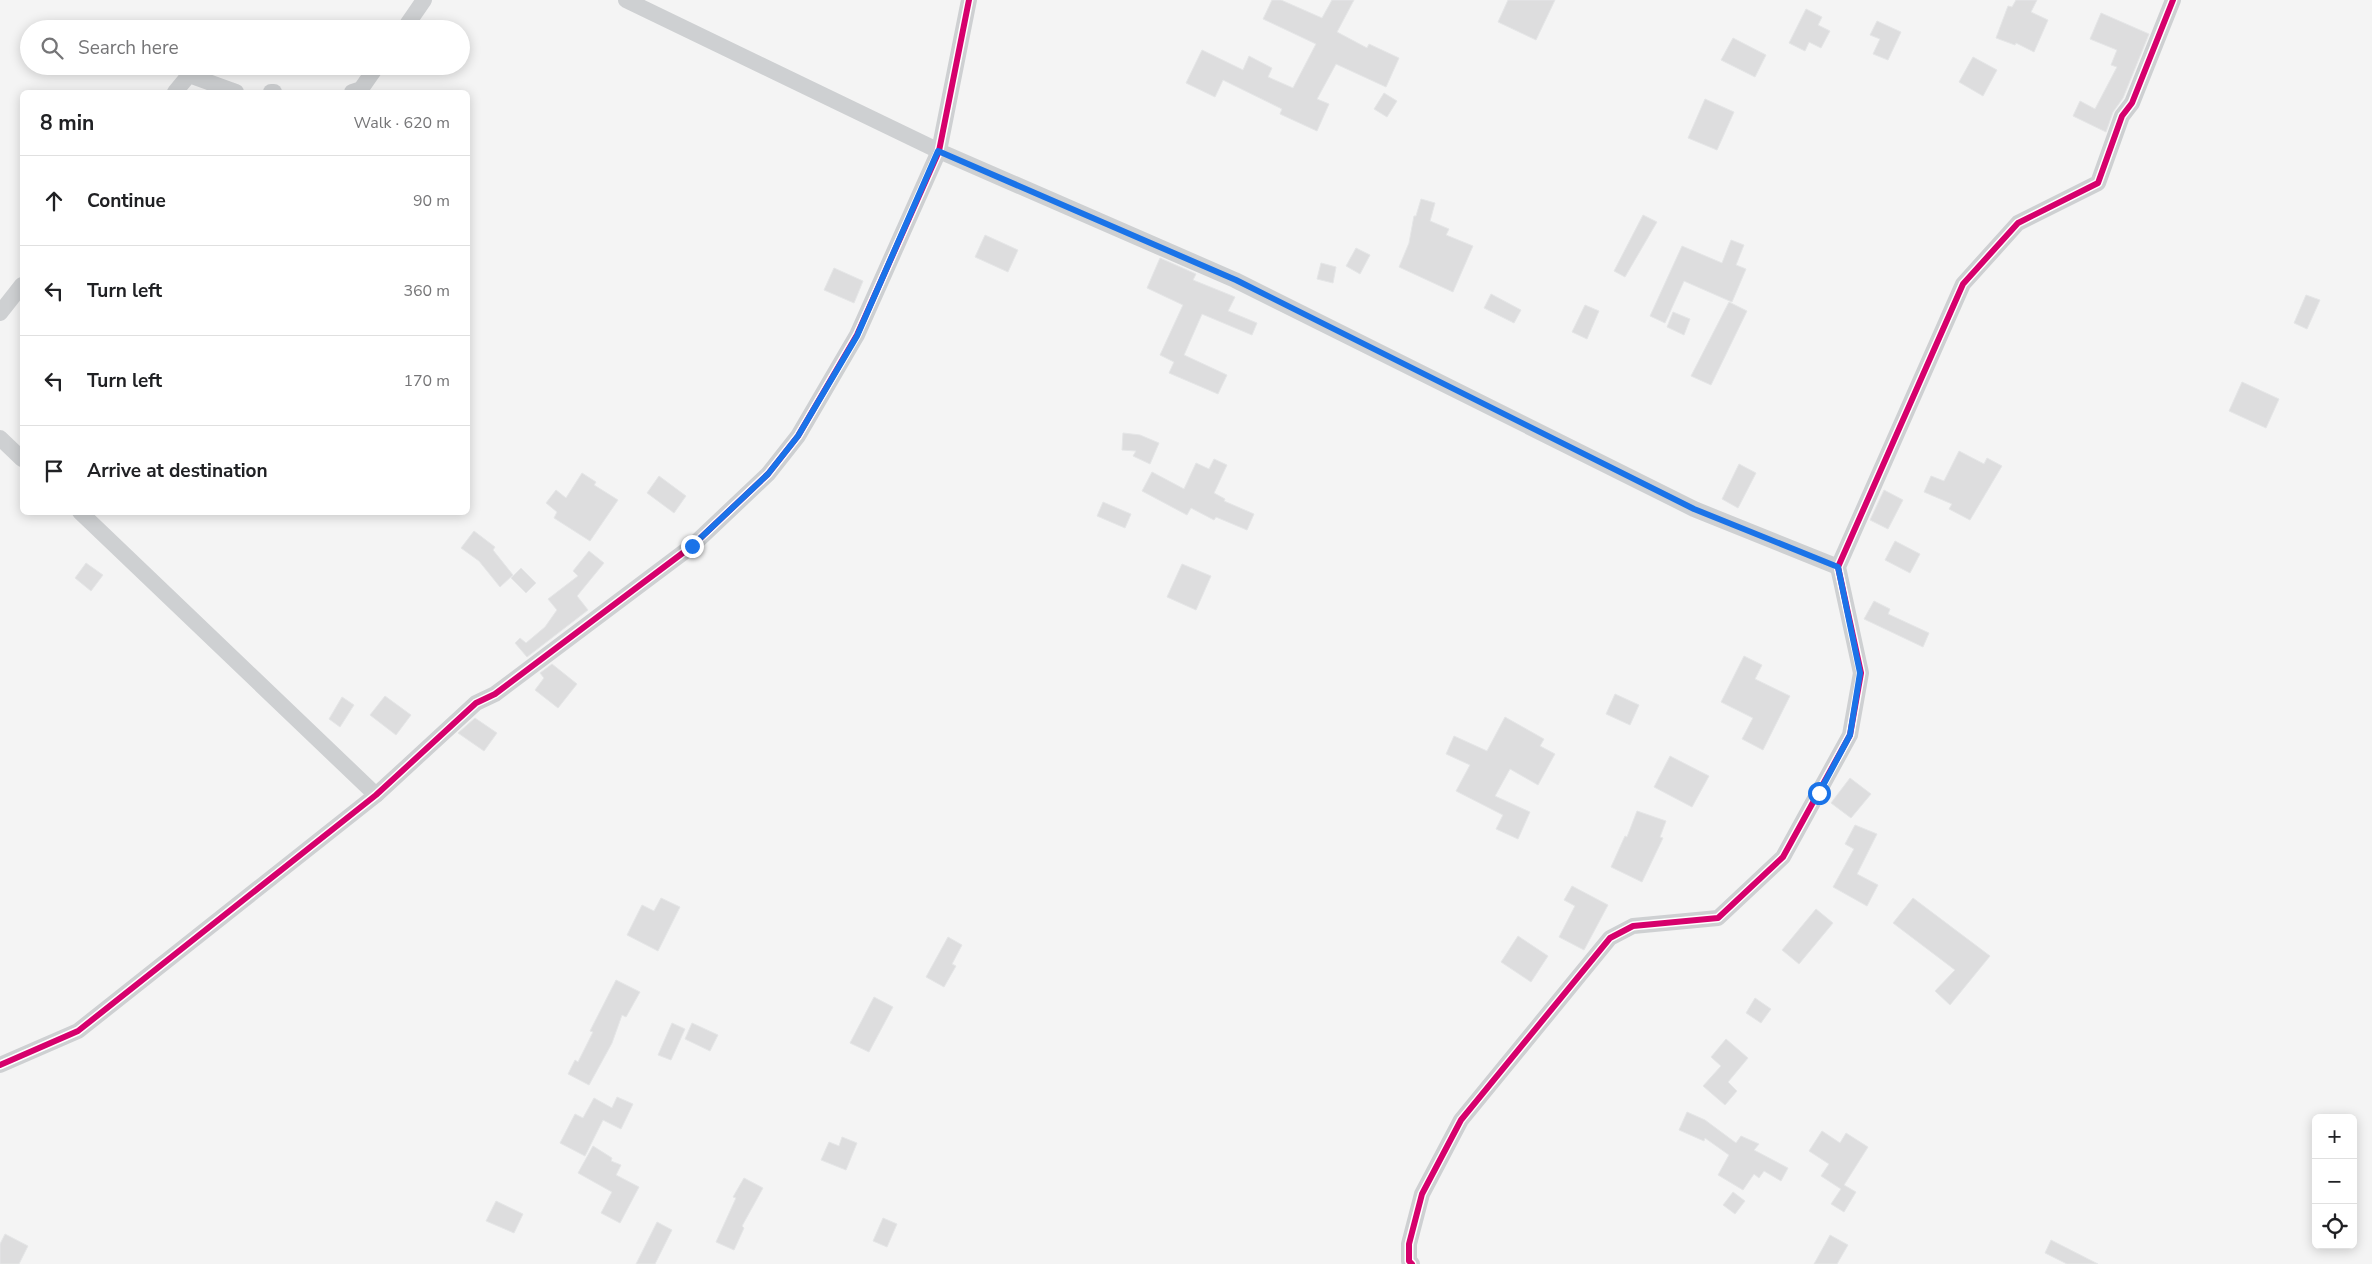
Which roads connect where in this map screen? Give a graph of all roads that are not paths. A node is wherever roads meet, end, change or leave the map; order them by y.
1 (424, 0) edge
2 (626, 0) edge
3 (969, 0) edge
4 (2173, 0) edge
5 (410, 20) edge
6 (189, 75) edge
7 (189, 75) edge
8 (371, 75) edge
9 (177, 90) edge
10 (230, 90) edge
11 (358, 90) edge
12 (938, 151) junction
13 (20, 288) edge
14 (0, 313) edge
15 (0, 438) edge
16 (20, 457) edge
17 (83, 515) edge
18 (1838, 567) junction
19 (376, 795) junction
20 (0, 1065) edge
21 (1412, 1264) edge

1 - 5 street
2 - 12 street
3 - 12 street
4 - 18 street
6 - 9 street
7 - 10 street
8 - 11 street
12 - 18 street
12 - 19 street
13 - 14 street
15 - 16 street
17 - 19 street
18 - 21 street
19 - 20 street

